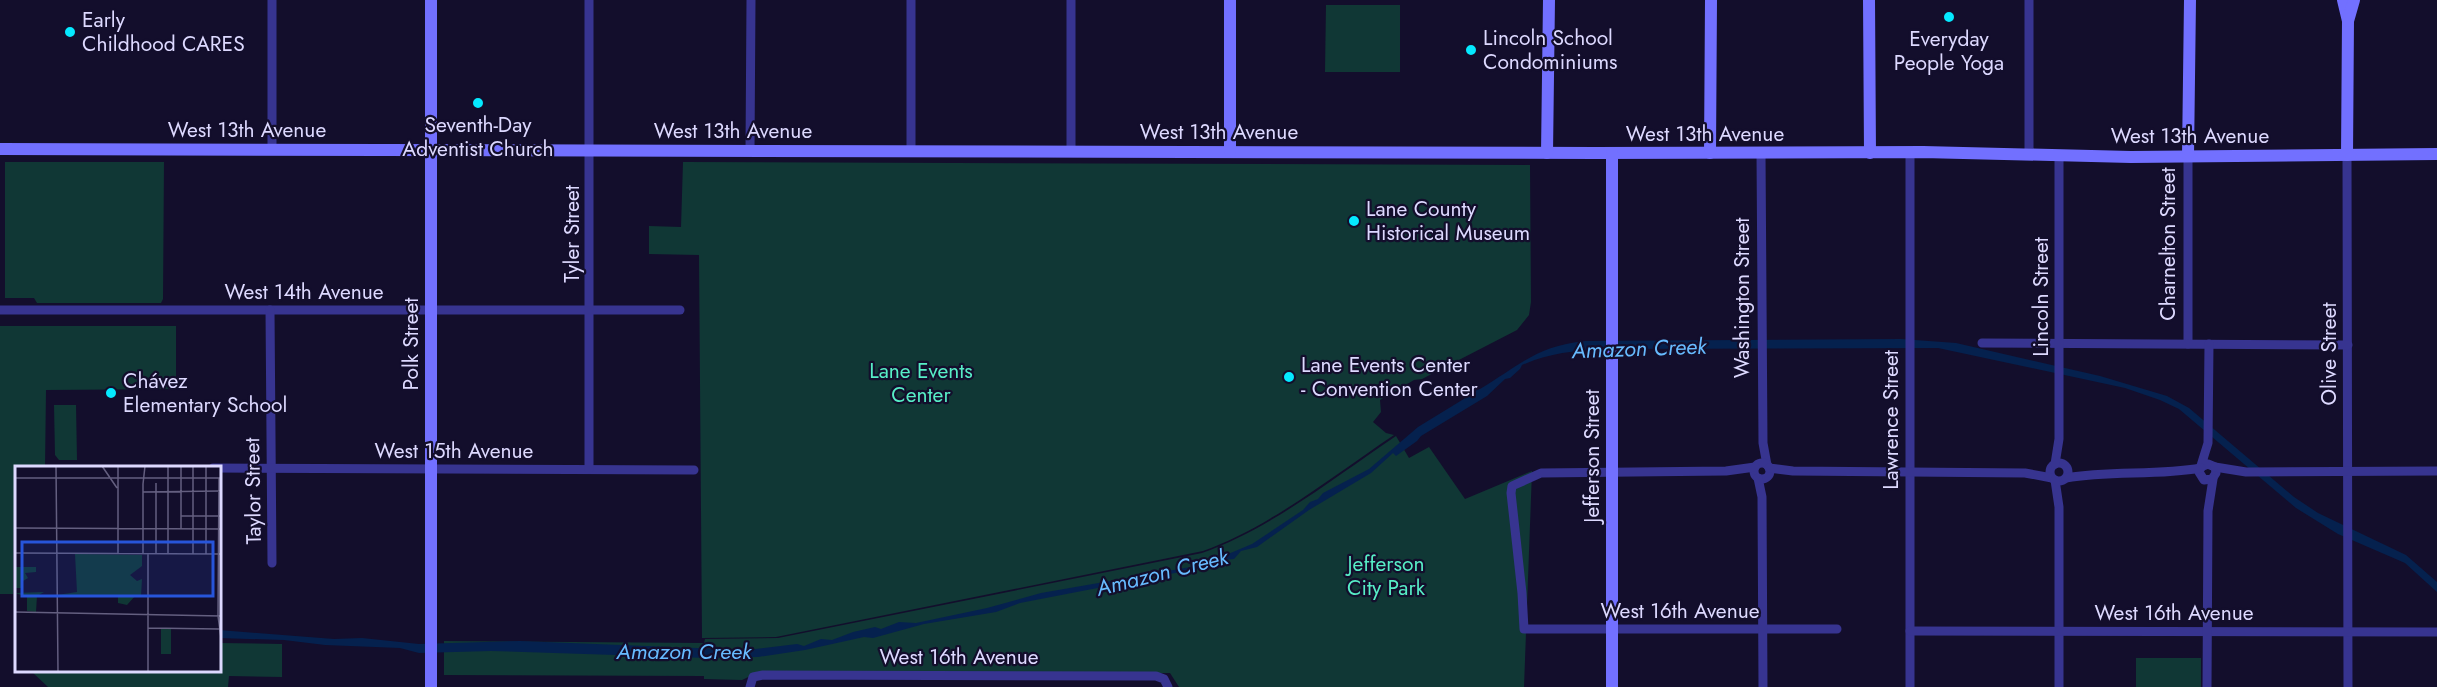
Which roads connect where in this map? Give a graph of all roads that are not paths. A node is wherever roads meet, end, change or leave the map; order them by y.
1 (272, 0) edge
2 (431, 0) edge
3 (589, 0) edge
4 (751, 0) edge
5 (911, 0) edge
6 (1071, 0) edge
7 (1230, 0) edge
8 (1549, 0) edge
9 (1711, 0) edge
10 (1869, 0) edge
11 (2029, 0) edge
12 (2190, 0) edge
13 (2343, 0) edge
14 (2354, 0) edge
15 (2348, 21) junction
16 (0, 148) edge
17 (272, 150) junction
18 (590, 150) junction
19 (750, 150) junction
20 (431, 151) junction
21 (910, 151) junction
22 (1071, 151) junction
23 (1230, 152) junction
24 (1910, 152) junction
25 (1547, 153) junction
26 (1612, 153) junction
27 (1710, 153) junction
28 (1761, 153) junction
29 (1870, 153) junction
30 (2029, 154) junction
31 (2437, 154) edge
32 (2059, 155) junction
33 (2347, 155) junction
34 (2187, 156) junction
35 (0, 310) edge
36 (270, 310) junction
37 (431, 310) junction
38 (590, 310) junction
39 (680, 310) dead end
40 (1982, 343) dead end
41 (2059, 343) junction
42 (2188, 344) junction
43 (2209, 344) junction
44 (2348, 345) junction
45 (220, 468) edge
46 (270, 468) junction
47 (431, 469) junction
48 (589, 469) junction
49 (694, 470) dead end
50 (2437, 471) edge
51 (1762, 472) junction
52 (1910, 472) junction
53 (2059, 472) junction
54 (2208, 472) junction
55 (1612, 473) junction
56 (2348, 473) junction
57 (272, 563) dead end
58 (1612, 629) junction
59 (1763, 629) junction
60 (1837, 629) dead end
61 (2060, 630) junction
62 (1910, 631) junction
63 (2207, 632) junction
64 (2348, 632) junction
65 (2437, 632) edge
66 (752, 682) edge
67 (1166, 683) edge
68 (431, 687) edge
69 (1612, 687) edge
70 (1763, 687) edge
71 (1910, 687) edge
72 (2060, 687) edge
73 (2207, 687) edge
74 (2348, 687) edge

1 - 17 street
2 - 20 main road, Polk Street
3 - 18 street, Tyler Street
4 - 19 street
5 - 21 street
6 - 22 street
7 - 23 main road
8 - 25 main road
9 - 27 main road
10 - 29 main road
11 - 30 street
12 - 34 main road, Charnelton Street
13 - 15 main road, Olive Street
14 - 15 main road, Olive Street
15 - 33 main road, Olive Street
16 - 17 main road, West 13th Avenue
17 - 20 main road, West 13th Avenue
18 - 19 main road, West 13th Avenue
18 - 20 main road, West 13th Avenue
18 - 38 street, Tyler Street
19 - 21 main road, West 13th Avenue
20 - 37 main road, Polk Street
21 - 22 main road, West 13th Avenue
22 - 23 main road, West 13th Avenue
23 - 25 main road, West 13th Avenue
24 - 29 main road, West 13th Avenue
24 - 30 main road, West 13th Avenue
24 - 52 street, Lawrence Street
25 - 26 main road, West 13th Avenue
26 - 27 main road, West 13th Avenue
26 - 55 main road, Jefferson Street
27 - 28 main road, West 13th Avenue
28 - 29 main road, West 13th Avenue
28 - 51 street, Washington Street
30 - 32 main road, West 13th Avenue
31 - 33 main road, West 13th Avenue
32 - 34 main road, West 13th Avenue
32 - 41 street, Lincoln Street
33 - 34 main road, West 13th Avenue
33 - 44 street, Olive Street
34 - 42 street, Charnelton Street
35 - 36 street, West 14th Avenue
36 - 37 street, West 14th Avenue
36 - 46 street, Taylor Street
37 - 38 street, West 14th Avenue
37 - 47 main road, Polk Street
38 - 39 street, West 14th Avenue
38 - 48 street, Tyler Street
40 - 41 street
41 - 42 street
41 - 53 street, Lincoln Street
42 - 43 street
43 - 44 street
43 - 54 street
44 - 56 street, Olive Street
45 - 46 street, West 15th Avenue
46 - 47 street, West 15th Avenue
46 - 57 street, Taylor Street
47 - 48 street, West 15th Avenue
47 - 68 main road, Polk Street
48 - 49 street, West 15th Avenue
50 - 56 street
51 - 52 street
51 - 55 street
51 - 59 street, Washington Street
52 - 53 street
52 - 62 street, Lawrence Street
53 - 54 street
53 - 61 street, Lincoln Street
54 - 56 street
54 - 63 street
55 - 58 main road, Jefferson Street
55 - 58 street, West 16th Avenue
56 - 64 street, Olive Street
58 - 59 street, West 16th Avenue
58 - 69 main road, Jefferson Street
59 - 60 street, West 16th Avenue
59 - 70 street, Washington Street
61 - 62 street, West 16th Avenue
61 - 63 street, West 16th Avenue
61 - 72 street, Lincoln Street
62 - 71 street, Lawrence Street
63 - 64 street, West 16th Avenue
63 - 73 street
64 - 65 street, West 16th Avenue
64 - 74 street, Olive Street
66 - 67 street, West 16th Avenue

